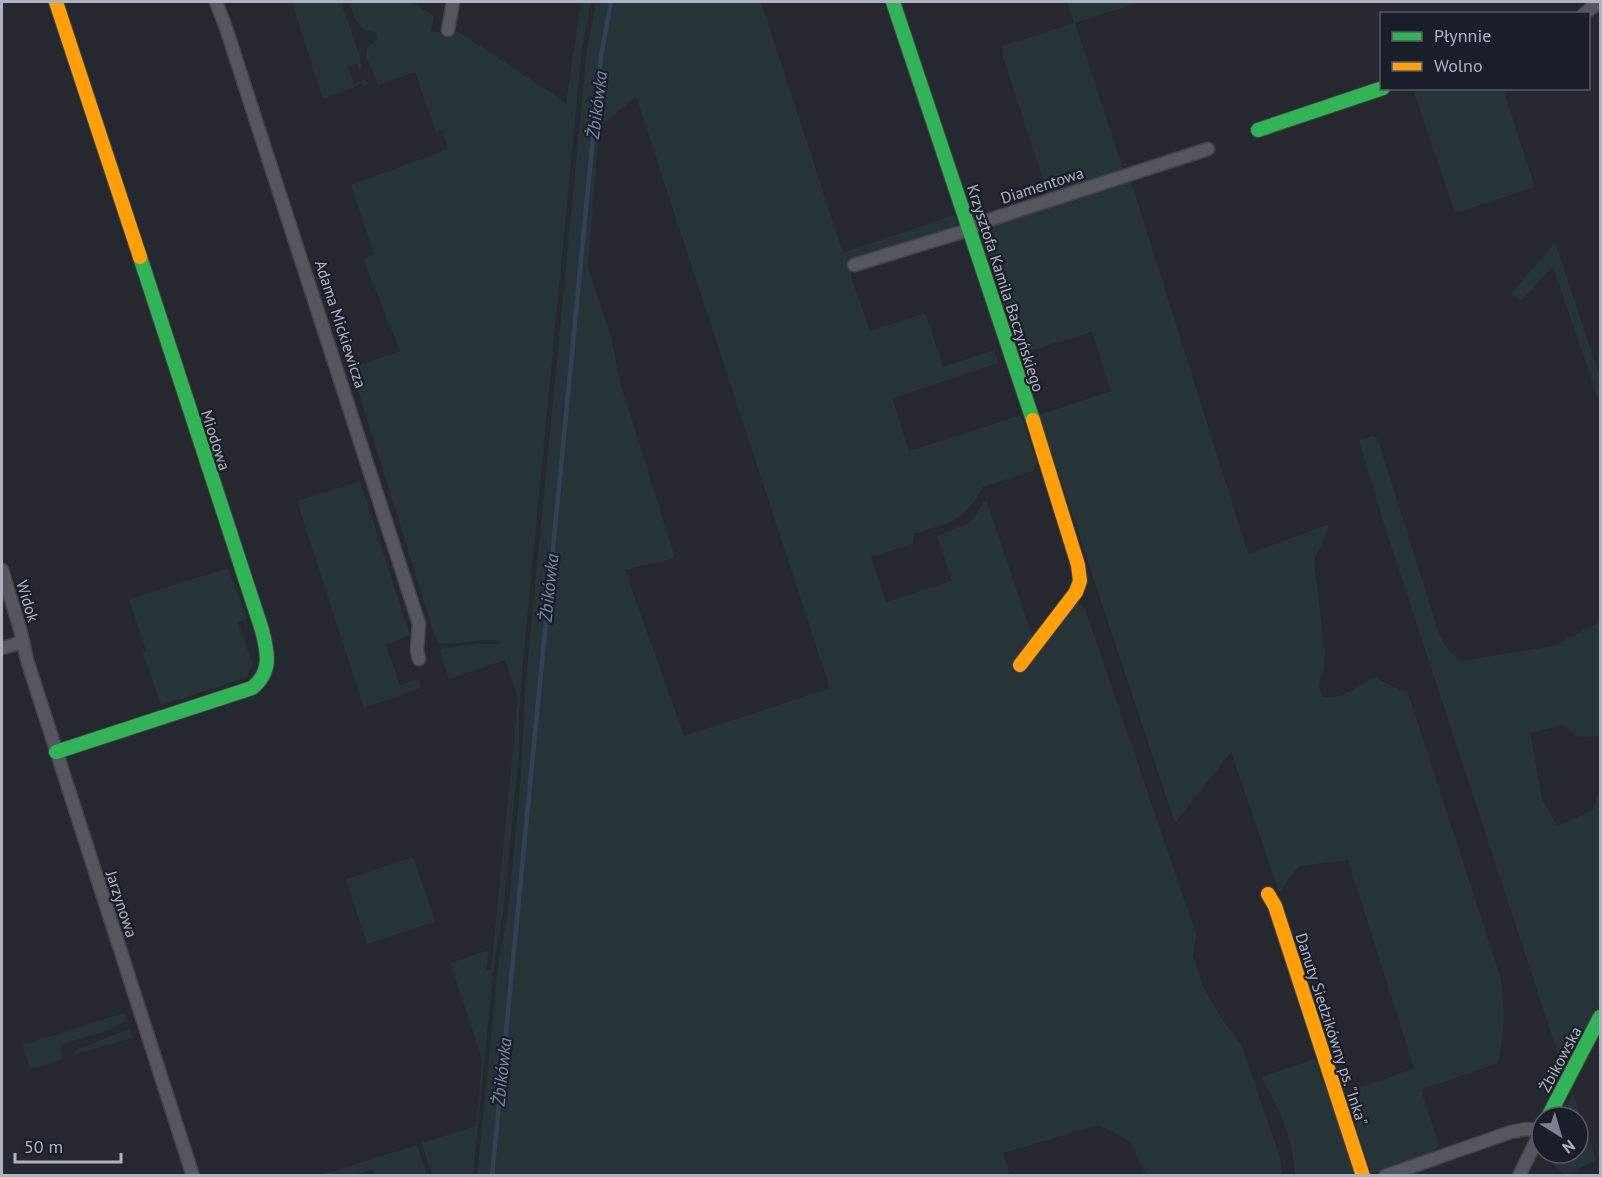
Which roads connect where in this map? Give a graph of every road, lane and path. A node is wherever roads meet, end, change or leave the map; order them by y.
1 (56, 2) edge
2 (216, 2) edge
3 (453, 2) edge
4 (893, 2) edge
5 (1599, 2) edge
6 (1586, 12) edge
7 (448, 30) dead end
8 (1380, 89) edge
9 (1258, 130) dead end
10 (1208, 149) dead end
11 (969, 229) junction
12 (854, 265) dead end
13 (2, 570) edge
14 (23, 642) junction
15 (2, 648) edge
16 (419, 659) dead end
17 (1020, 665) dead end
18 (56, 752) junction
19 (1268, 894) dead end
20 (1600, 1017) edge
21 (1554, 1105) edge
22 (1530, 1129) edge
23 (1530, 1155) edge
24 (193, 1176) edge
25 (1363, 1176) edge
26 (1385, 1176) edge
27 (1520, 1176) edge

1 - 18 street, Miodowa
2 - 16 street, Adama Mickiewicza
3 - 7 street
4 - 11 street, Krzysztofa Kamila Baczyńskiego
5 - 6 street
8 - 9 street
10 - 11 street, Diamentowa
11 - 12 street, Diamentowa
11 - 17 street, Krzysztofa Kamila Baczyńskiego
13 - 14 street, Widok
14 - 15 street
14 - 18 street, Jarzynowa
18 - 24 street, Jarzynowa
19 - 25 street, Danuty Siedzikówny ps. "Inka"
20 - 21 street, Żbikowska
22 - 26 street
23 - 27 street

